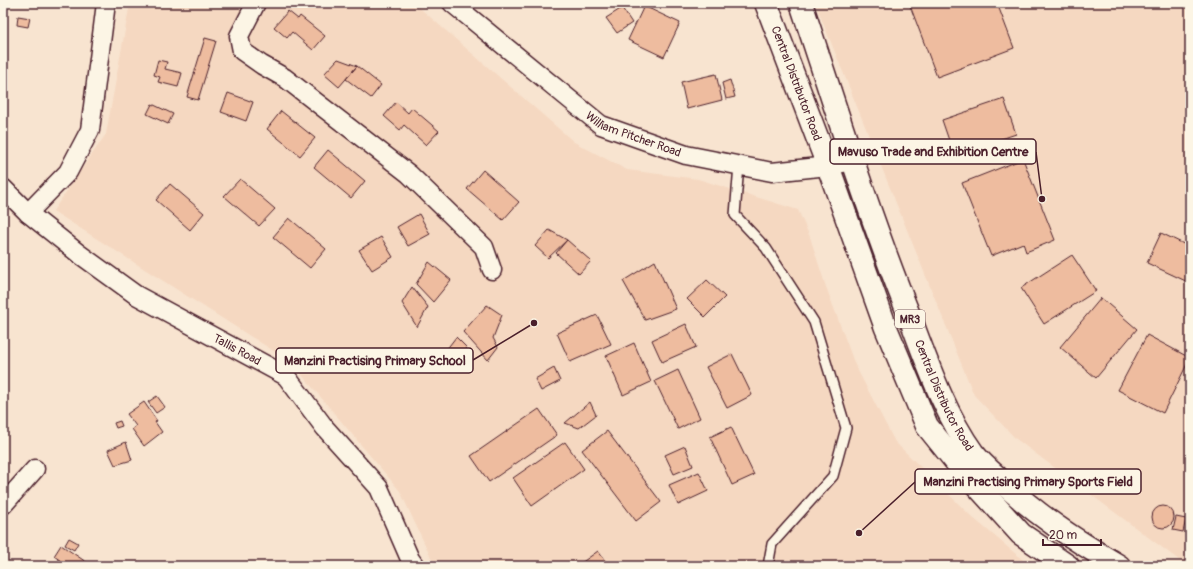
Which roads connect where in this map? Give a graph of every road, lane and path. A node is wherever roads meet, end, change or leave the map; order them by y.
1 (106, 3) edge
2 (256, 3) edge
3 (452, 3) edge
4 (766, 3) edge
5 (801, 3) edge
6 (853, 161) junction
7 (739, 165) junction
8 (828, 166) junction
9 (3, 188) edge
10 (28, 213) junction
11 (492, 270) dead end
12 (35, 469) dead end
13 (3, 505) edge
14 (415, 566) edge
15 (768, 566) edge
16 (1068, 566) edge
17 (1119, 566) edge

1 - 10 street
2 - 11 street
3 - 7 street, William Pitcher Road
4 - 8 highway, Central Distributor Road / MR3
5 - 6 highway, Central Distributor Road / MR3
6 - 8 street, William Pitcher Road
6 - 17 highway, Central Distributor Road / MR3
7 - 8 street, William Pitcher Road
7 - 15 lane
8 - 16 highway, Central Distributor Road / MR3
9 - 10 street, Tallis Road
10 - 14 street, Tallis Road
12 - 13 street

